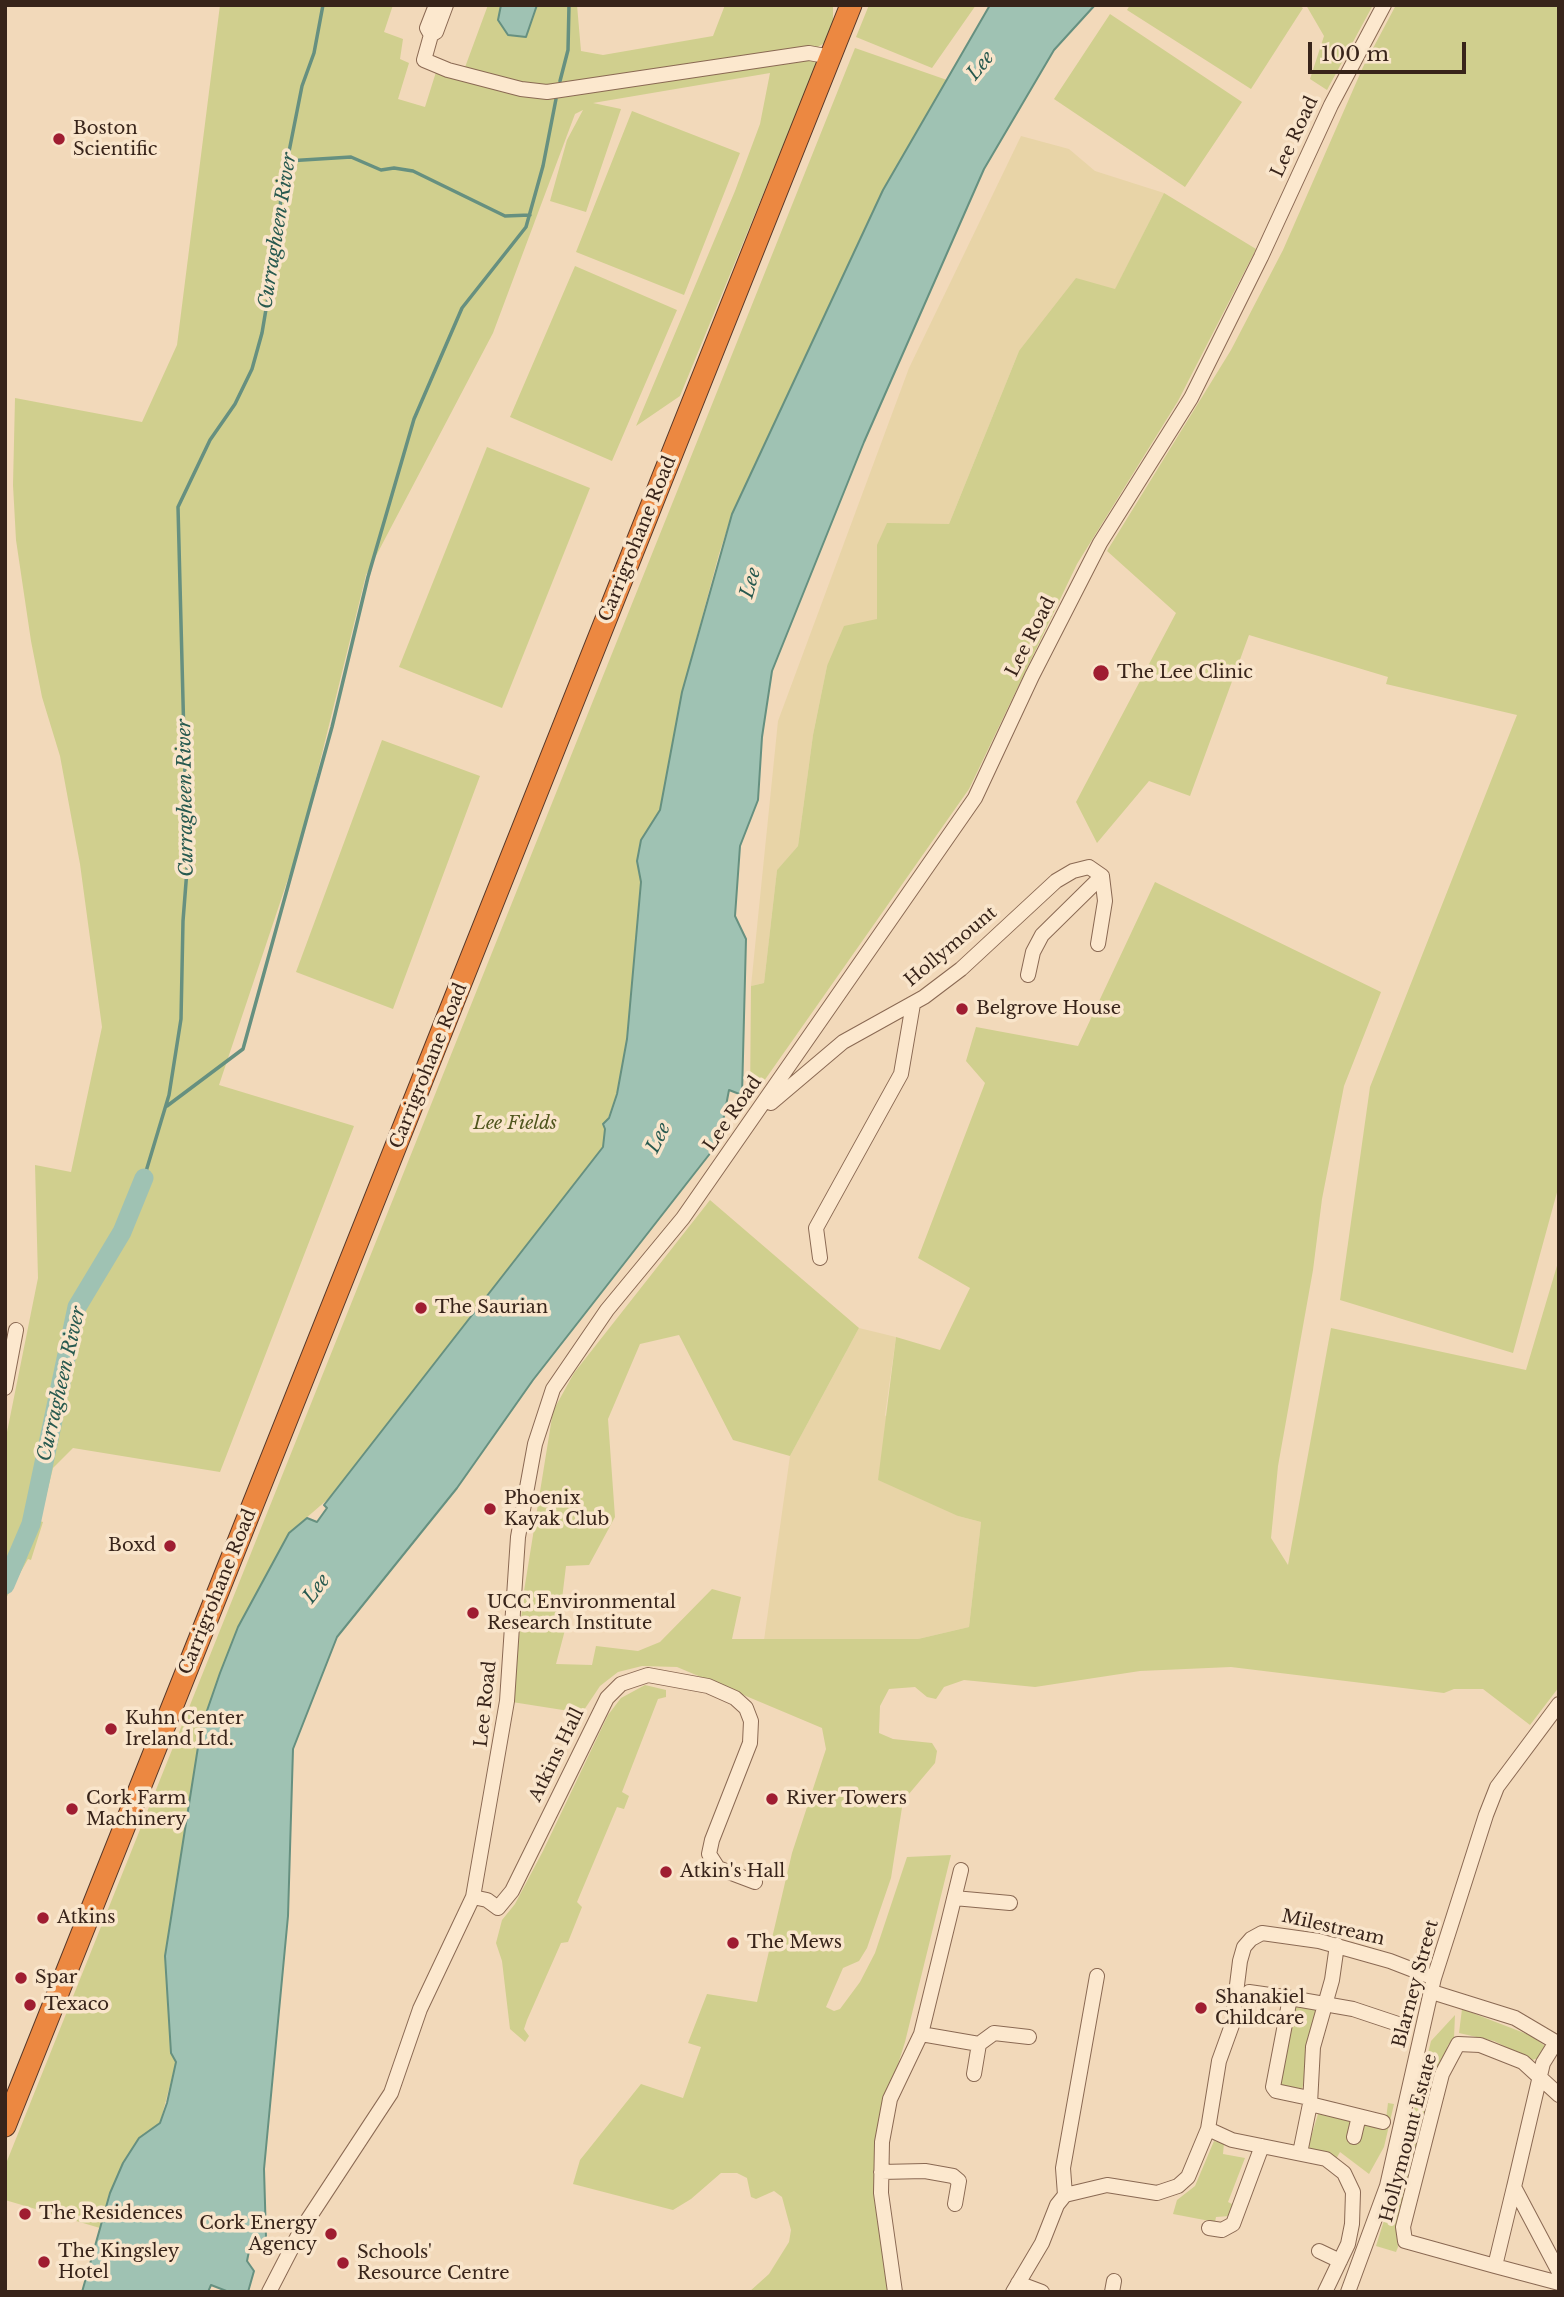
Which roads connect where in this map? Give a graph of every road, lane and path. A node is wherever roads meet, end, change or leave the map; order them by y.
1 (436, 5) edge
2 (446, 5) edge
3 (851, 5) edge
4 (1384, 5) edge
5 (431, 35) junction
6 (831, 57) junction
7 (1102, 876) junction
8 (1098, 944) dead end
9 (1028, 975) dead end
10 (913, 1004) junction
11 (756, 1114) junction
12 (820, 1258) dead end
13 (16, 1330) dead end
14 (5, 1388) edge
15 (1559, 1704) edge
16 (961, 1870) dead end
17 (755, 1882) dead end
18 (474, 1892) junction
19 (954, 1898) junction
20 (1010, 1903) dead end
21 (1337, 1945) junction
22 (1097, 1976) dead end
23 (1433, 1985) junction
24 (1249, 1992) dead end
25 (1291, 1998) junction
26 (1324, 2003) junction
27 (1404, 2026) dead end
28 (921, 2034) junction
29 (1029, 2037) dead end
30 (1557, 2043) edge
31 (979, 2044) junction
32 (974, 2074) dead end
33 (1540, 2077) junction
34 (1559, 2095) edge
35 (1310, 2101) junction
36 (1359, 2116) junction
37 (1383, 2122) dead end
38 (5, 2126) edge
39 (1208, 2129) junction
40 (1354, 2137) dead end
41 (1262, 2146) junction
42 (1300, 2152) junction
43 (881, 2172) junction
44 (1514, 2187) junction
45 (1065, 2195) junction
46 (955, 2204) dead end
47 (1209, 2228) dead end
48 (1319, 2251) dead end
49 (1340, 2261) junction
50 (1495, 2266) junction
51 (1559, 2272) edge
52 (1559, 2283) edge
53 (1016, 2288) edge
54 (270, 2292) edge
55 (895, 2292) edge
56 (1042, 2292) edge
57 (1325, 2292) edge
58 (1348, 2292) edge

1 - 5 street
2 - 5 street
3 - 6 highway, Carrigrohane Road
4 - 11 street, Lee Road
5 - 6 street
6 - 38 highway, Carrigrohane Road
7 - 8 street
7 - 9 street
7 - 10 street, Hollymount
10 - 11 street, Hollymount
10 - 12 street
11 - 18 street, Lee Road
13 - 14 street
15 - 23 street, Blarney Street
16 - 19 street
17 - 18 street, Atkins Hall
18 - 54 street, Lee Road
19 - 20 street
19 - 28 street
21 - 23 street, Milestream
21 - 26 street
21 - 39 street, Milestream
22 - 45 street
23 - 30 street, Milestream
23 - 58 street, Blarney Street
24 - 25 street
25 - 26 street
25 - 35 street
26 - 27 street
26 - 35 street
28 - 31 street
28 - 43 street
29 - 31 street
30 - 33 street
31 - 32 street
33 - 34 street, Hollymount Estate
33 - 44 street
33 - 50 street, Hollymount Estate
35 - 36 street
35 - 42 street
36 - 37 street
36 - 40 street
39 - 41 street
39 - 45 street, Milestream
41 - 42 street
41 - 47 street
42 - 49 street
43 - 46 street
43 - 55 street
44 - 50 street
44 - 51 street
45 - 53 street
48 - 49 street
49 - 57 street
50 - 52 street, Hollymount Estate
53 - 56 street

